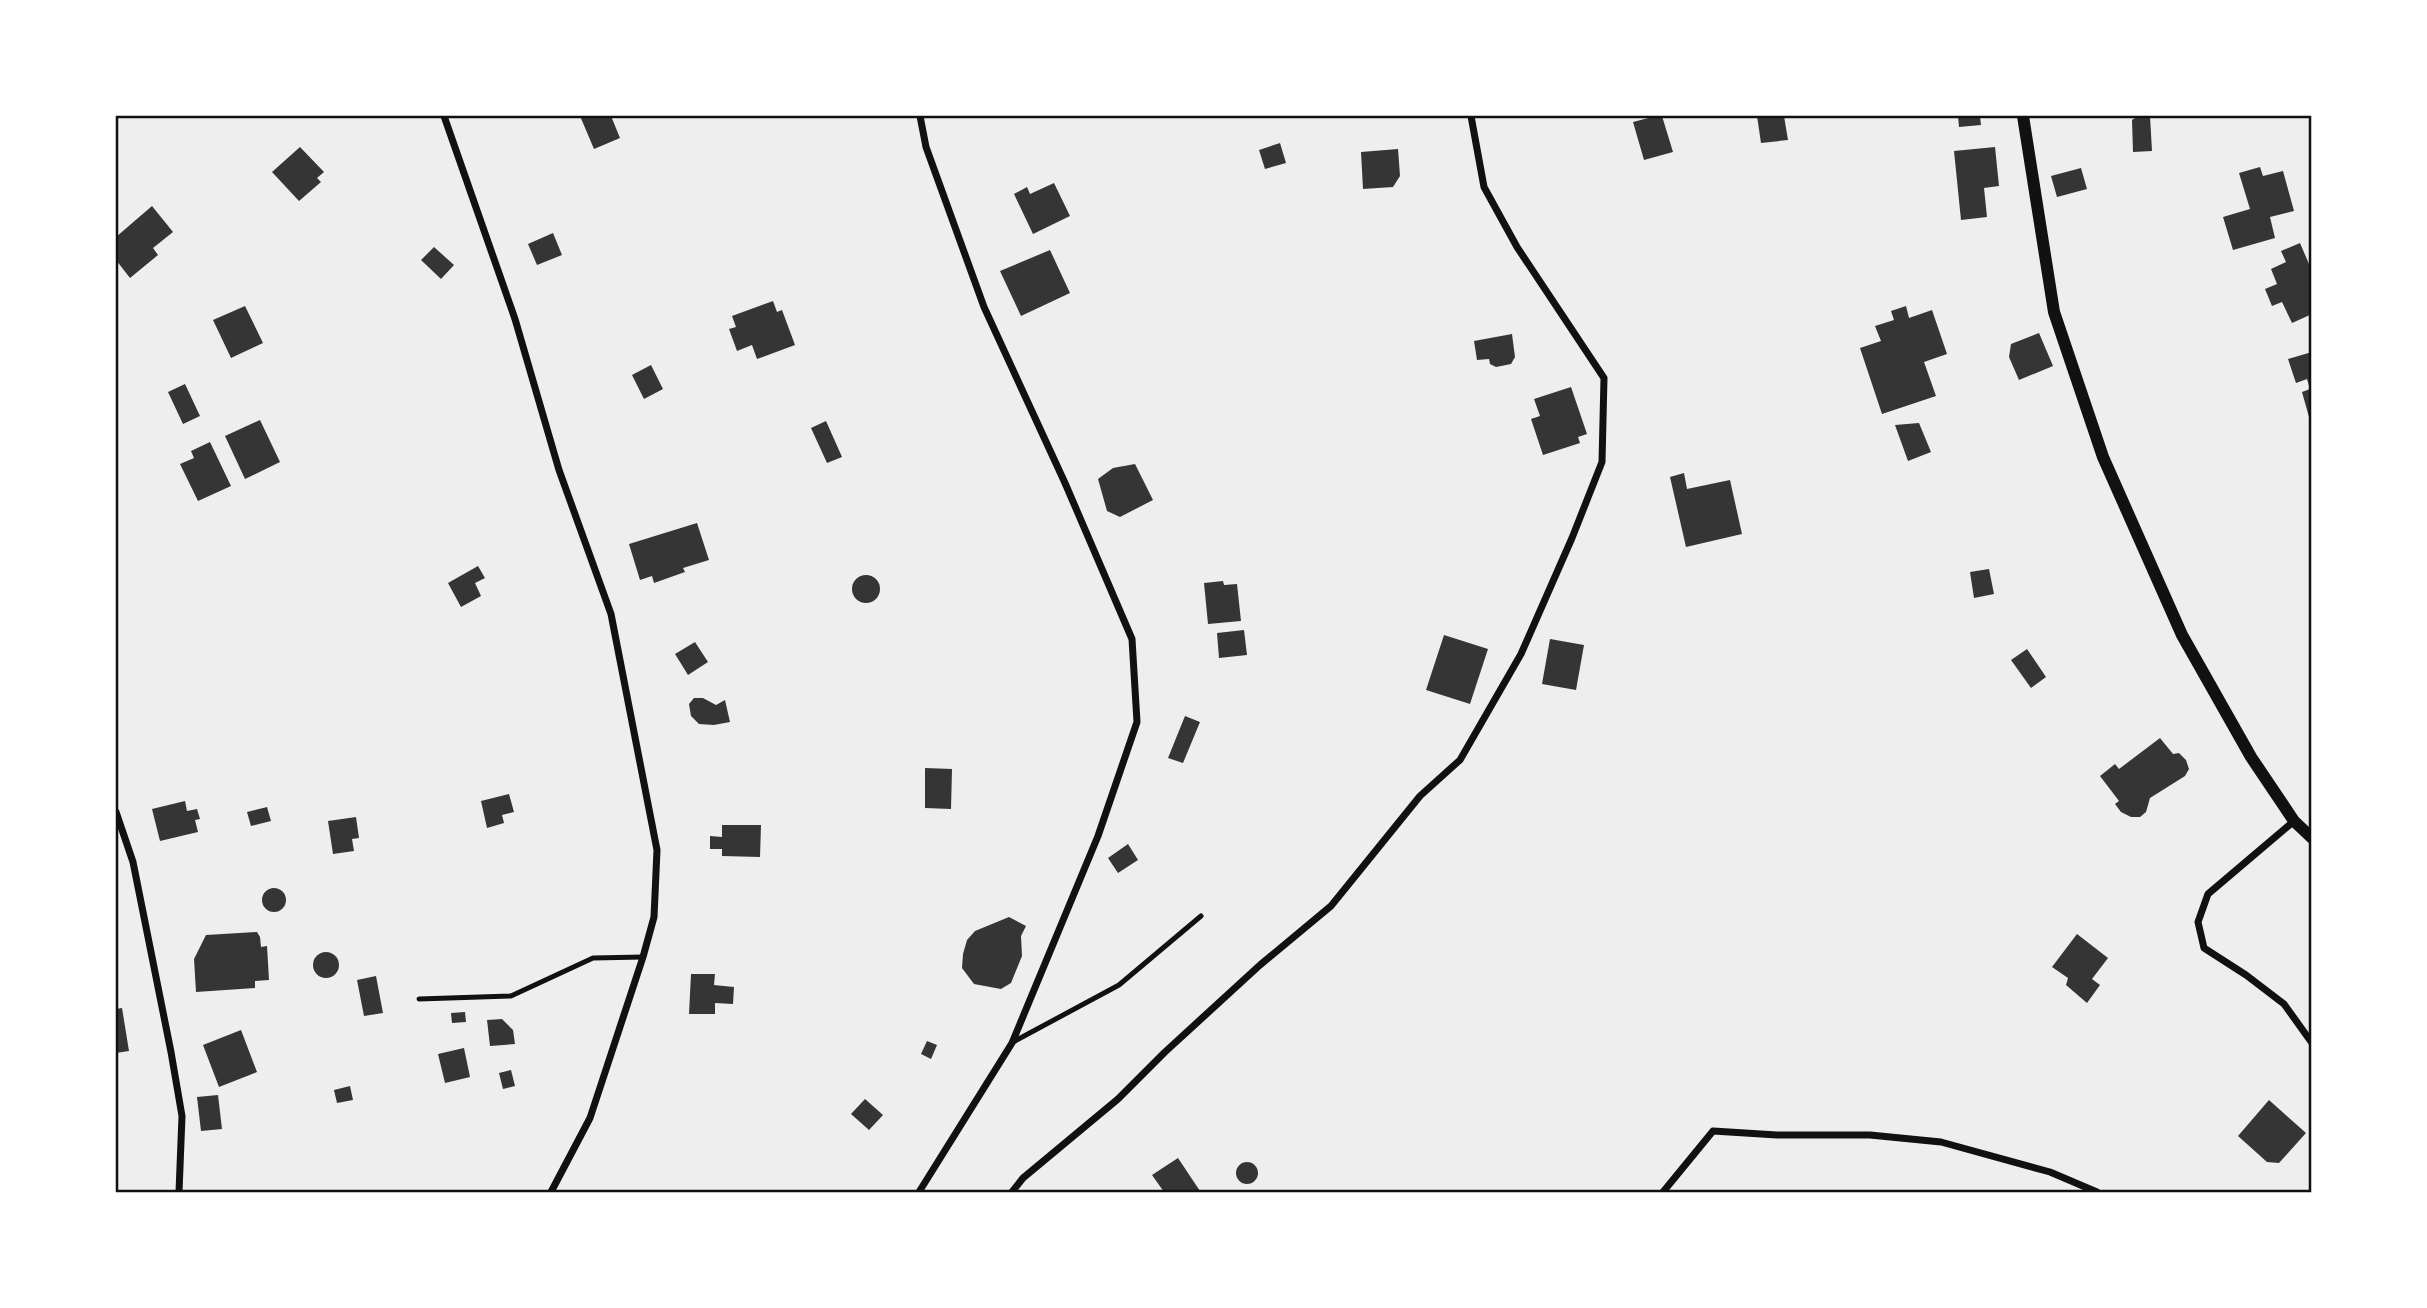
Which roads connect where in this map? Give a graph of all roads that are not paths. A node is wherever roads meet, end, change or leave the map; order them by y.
1 (444, 116) edge
2 (920, 116) edge
3 (1471, 116) edge
4 (2023, 116) edge
5 (116, 812) edge
6 (2294, 821) junction
7 (2312, 838) edge
8 (1201, 916) dead end
9 (643, 957) junction
10 (419, 999) dead end
11 (1012, 1043) junction
12 (2312, 1043) edge
13 (180, 1192) edge
14 (551, 1192) edge
15 (919, 1192) edge
16 (1012, 1192) edge
17 (1663, 1192) edge
18 (2097, 1192) edge

1 - 9 street
2 - 11 street
3 - 16 street
4 - 6 street
5 - 13 street
6 - 7 street
6 - 12 street
8 - 11 lane
9 - 10 lane
9 - 14 street
11 - 15 street
17 - 18 street

